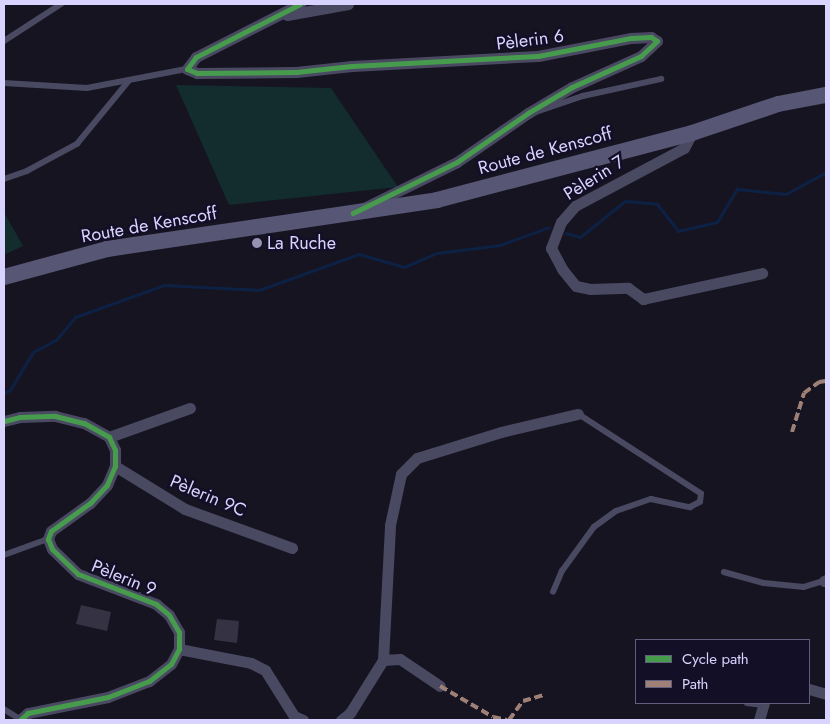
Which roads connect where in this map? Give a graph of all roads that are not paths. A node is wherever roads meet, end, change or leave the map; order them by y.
1 (61, 4) edge
2 (300, 4) edge
3 (348, 4) edge
4 (278, 16) junction
5 (4, 41) edge
6 (187, 69) junction
7 (662, 79) dead end
8 (128, 82) junction
9 (4, 83) edge
10 (826, 95) edge
11 (528, 113) junction
12 (692, 133) junction
13 (4, 179) edge
14 (353, 213) junction
15 (762, 273) dead end
16 (7, 278) edge
17 (190, 408) dead end
18 (578, 414) joint
19 (4, 421) edge
20 (109, 437) junction
21 (115, 466) junction
22 (48, 539) junction
23 (292, 548) dead end
24 (4, 555) edge
25 (724, 572) dead end
26 (825, 581) edge
27 (553, 592) dead end
28 (179, 649) junction
29 (383, 660) junction
30 (440, 686) dead end
31 (810, 689) edge
32 (826, 694) edge
33 (764, 704) edge
34 (4, 709) edge
35 (20, 720) edge
36 (303, 720) edge
37 (341, 720) edge
38 (759, 720) edge

1 - 5 lane
2 - 4 street
3 - 4 street
4 - 6 street
6 - 8 lane
6 - 11 street, Pèlerin 6
7 - 11 lane
8 - 9 lane
8 - 13 lane
10 - 12 main road, Route de Kenscoff
11 - 14 street, Pèlerin 6
12 - 14 main road, Route de Kenscoff
12 - 15 street, Pèlerin 7
14 - 16 main road, Route de Kenscoff
17 - 20 street
18 - 27 lane
18 - 29 street
19 - 20 street
20 - 21 street
21 - 22 street
21 - 23 street, Pèlerin 9C
22 - 24 lane
22 - 28 street, Pèlerin 9
25 - 26 lane
28 - 35 street
28 - 36 street
29 - 30 street
29 - 37 street
31 - 32 street
33 - 38 street
34 - 35 lane

